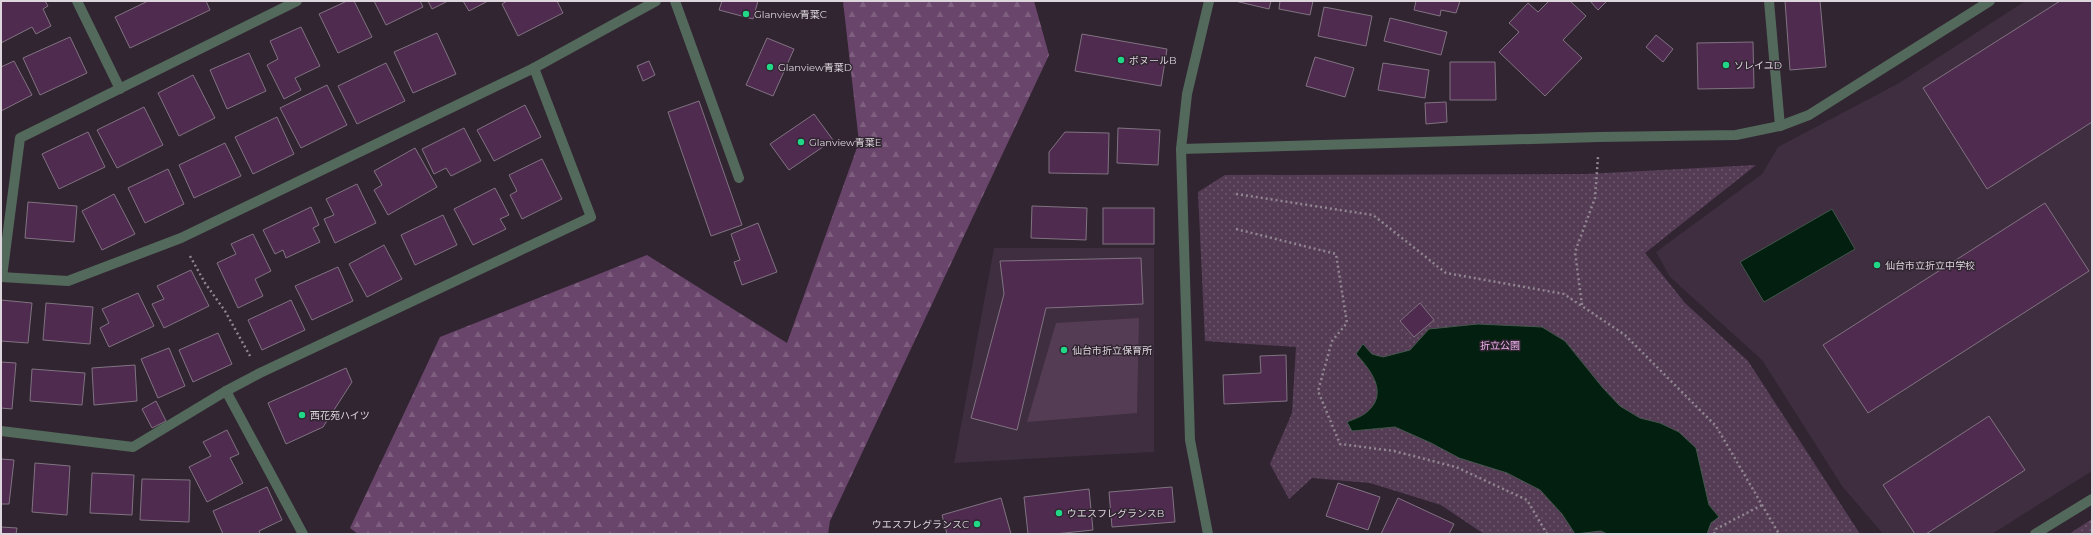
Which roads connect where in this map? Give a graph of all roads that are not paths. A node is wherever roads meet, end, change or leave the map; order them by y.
1 (78, 1) edge
2 (297, 1) edge
3 (656, 1) edge
4 (675, 1) edge
5 (1209, 1) edge
6 (1769, 1) edge
7 (1990, 1) edge
8 (534, 68) junction
9 (120, 90) junction
10 (1780, 126) junction
11 (1181, 149) junction
12 (739, 178) dead end
13 (1, 277) edge
14 (226, 391) junction
15 (1, 431) edge
16 (2092, 499) edge
17 (303, 534) edge
18 (1208, 534) edge
19 (2036, 534) edge

1 - 9 street
2 - 9 street
3 - 8 street
4 - 12 street
5 - 11 street
6 - 10 street
7 - 10 street
8 - 13 street
8 - 14 street
9 - 13 street
10 - 11 street
11 - 18 street
14 - 15 street
14 - 17 street
16 - 19 street

